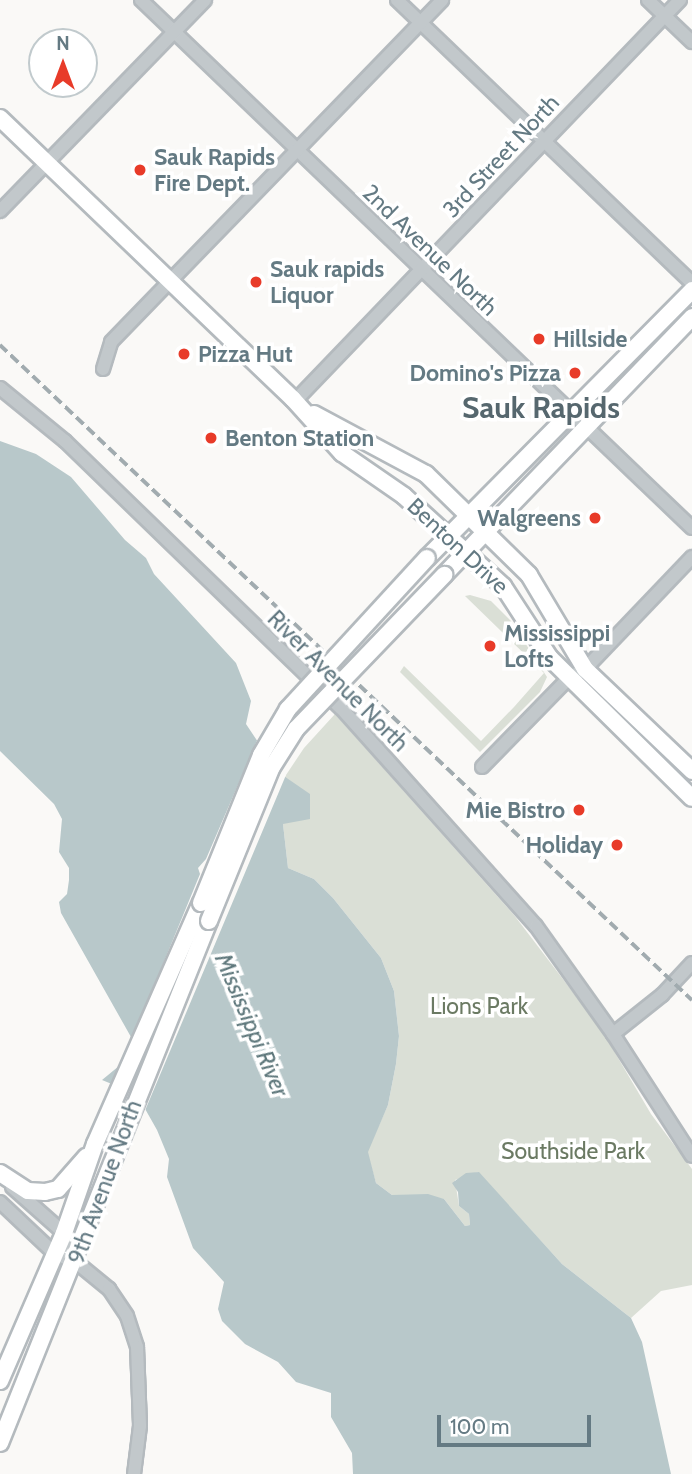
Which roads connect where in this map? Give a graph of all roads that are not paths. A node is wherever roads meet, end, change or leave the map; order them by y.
1 (141, 0) edge
2 (205, 0) edge
3 (397, 0) edge
4 (442, 0) edge
5 (648, 0) edge
6 (680, 0) edge
7 (664, 16) junction
8 (420, 22) junction
9 (173, 34) junction
10 (692, 42) edge
11 (0, 118) edge
12 (542, 142) junction
13 (294, 149) junction
14 (47, 163) junction
15 (0, 211) edge
16 (421, 272) junction
17 (170, 281) junction
18 (692, 283) edge
19 (692, 289) edge
20 (692, 317) edge
21 (103, 369) dead end
22 (0, 388) edge
23 (295, 401) junction
24 (568, 410) junction
25 (585, 425) junction
26 (467, 514) junction
27 (692, 528) edge
28 (484, 532) junction
29 (446, 537) junction
30 (466, 552) junction
31 (692, 557) edge
32 (585, 669) junction
33 (569, 678) junction
34 (482, 767) dead end
35 (692, 771) edge
36 (692, 798) edge
37 (692, 963) edge
38 (692, 974) edge
39 (613, 1034) junction
40 (95, 1143) junction
41 (692, 1156) edge
42 (0, 1174) edge
43 (0, 1202) edge
44 (64, 1233) junction
45 (55, 1254) junction
46 (76, 1262) junction
47 (0, 1381) edge
48 (0, 1443) edge
49 (134, 1474) edge

1 - 9 street, 2nd Avenue North
2 - 9 street
3 - 8 street
4 - 8 street
5 - 7 street
6 - 7 street, 3rd Street North
7 - 10 street
7 - 12 street, 3rd Street North
8 - 12 street
8 - 13 street
9 - 13 street, 2nd Avenue North
9 - 14 street
11 - 14 main road, Benton Drive
12 - 16 street, 3rd Street North
12 - 18 street
13 - 16 street, 2nd Avenue North
13 - 17 street
14 - 15 street
14 - 17 main road, Benton Drive
16 - 23 street, 3rd Street North
16 - 24 street, 2nd Avenue North
17 - 21 street
17 - 23 main road, Benton Drive
19 - 24 main road, 9th Avenue North
20 - 25 main road, 9th Avenue North
22 - 39 street, River Avenue North
23 - 26 main road, Benton Drive
23 - 29 main road, Benton Drive
24 - 25 street, 2nd Avenue North
24 - 26 main road, 9th Avenue North
25 - 27 street, 2nd Avenue North
25 - 28 main road, 9th Avenue North
26 - 28 main road, Benton Drive
26 - 29 main road, 9th Avenue North
28 - 30 main road, 9th Avenue North
28 - 32 main road, Benton Drive
29 - 30 main road, Benton Drive
29 - 40 main road, 9th Avenue North, bridge
30 - 33 main road, Benton Drive
30 - 46 main road, 9th Avenue North, bridge
31 - 32 street
32 - 33 street
32 - 35 main road, Benton Drive
33 - 34 street
33 - 36 main road, Benton Drive
37 - 39 street
38 - 39 street
39 - 41 street, River Avenue North
40 - 42 main road
40 - 44 main road, 9th Avenue North
42 - 44 street
43 - 45 street
44 - 45 main road, 9th Avenue North
44 - 46 street
45 - 46 street
45 - 47 main road, 9th Avenue North
46 - 48 main road, 9th Avenue North
46 - 49 street

